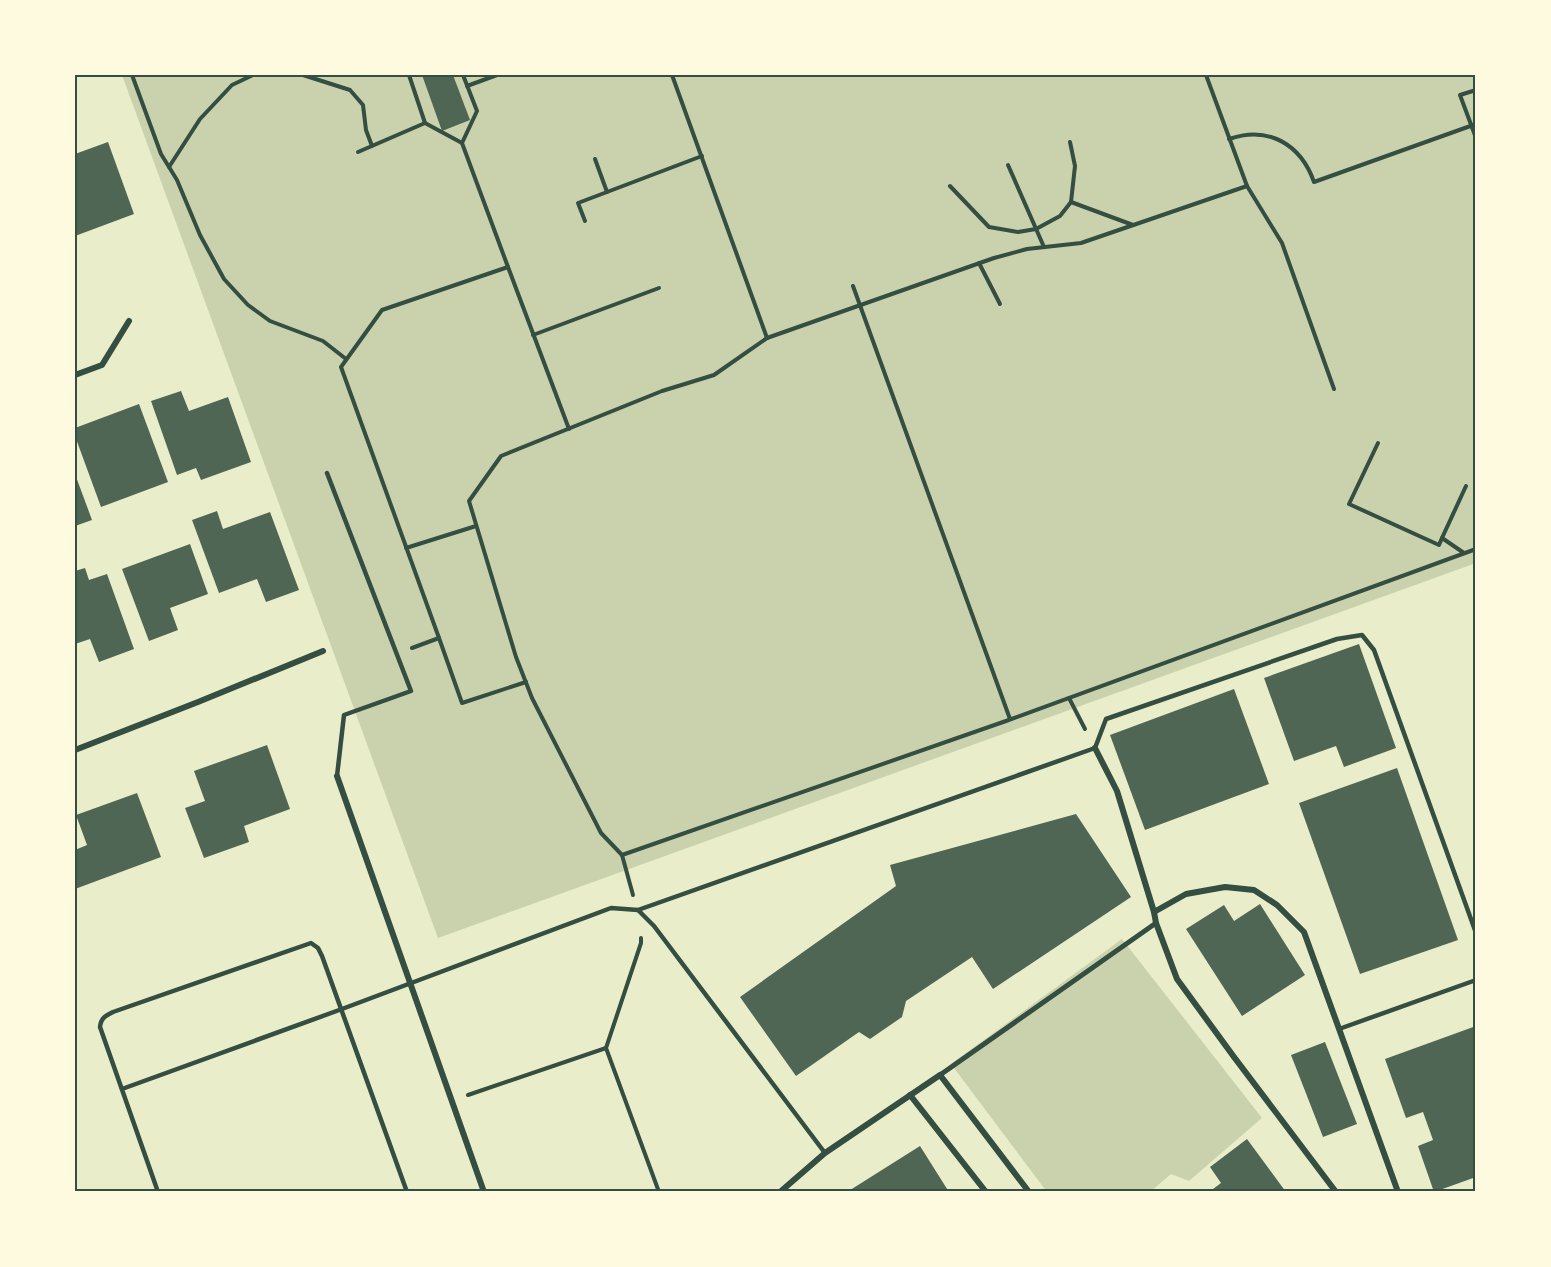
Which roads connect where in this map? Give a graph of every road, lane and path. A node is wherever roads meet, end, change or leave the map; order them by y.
1 (132, 75) edge
2 (252, 75) edge
3 (303, 75) edge
4 (409, 75) edge
5 (463, 75) edge
6 (497, 75) edge
7 (672, 75) edge
8 (1206, 75) edge
9 (467, 86) junction
10 (1476, 90) edge
11 (425, 123) junction
12 (1474, 125) edge
13 (1476, 138) edge
14 (1229, 139) junction
15 (1070, 142) dead end
16 (462, 143) junction
17 (372, 146) junction
18 (358, 152) dead end
19 (702, 156) junction
20 (595, 159) dead end
21 (1008, 165) dead end
22 (169, 167) junction
23 (950, 186) dead end
24 (1247, 186) junction
25 (607, 192) junction
26 (1071, 202) junction
27 (585, 221) dead end
28 (1134, 225) junction
29 (1036, 230) junction
30 (1044, 247) junction
31 (979, 263) junction
32 (508, 267) junction
33 (853, 286) dead end
34 (658, 288) dead end
35 (1000, 304) dead end
36 (860, 305) junction
37 (129, 321) dead end
38 (533, 335) junction
39 (768, 338) junction
40 (346, 359) junction
41 (75, 375) edge
42 (1334, 389) dead end
43 (569, 429) junction
44 (1378, 443) dead end
45 (327, 473) dead end
46 (1466, 486) dead end
47 (476, 526) junction
48 (1442, 538) junction
49 (406, 548) junction
50 (1476, 549) edge
51 (1465, 553) junction
52 (439, 638) junction
53 (323, 651) dead end
54 (397, 654) junction
55 (525, 682) junction
56 (1069, 698) junction
57 (1010, 719) junction
58 (1095, 748) junction
59 (75, 750) edge
60 (337, 776) joint
61 (622, 855) junction
62 (638, 910) junction
63 (1154, 912) junction
64 (1156, 923) junction
65 (1476, 933) edge
66 (1476, 980) edge
67 (410, 982) junction
68 (342, 1009) junction
69 (1339, 1029) junction
70 (606, 1048) junction
71 (940, 1075) junction
72 (122, 1089) junction
73 (910, 1095) junction
74 (452, 1100) junction
75 (825, 1154) junction
76 (158, 1192) edge
77 (407, 1192) edge
78 (484, 1192) edge
79 (659, 1192) edge
80 (780, 1192) edge
81 (986, 1192) edge
82 (1029, 1192) edge
83 (1336, 1192) edge
84 (1398, 1192) edge

1 - 22 path
2 - 22 path
3 - 17 path
4 - 11 path
5 - 9 path
6 - 9 path
7 - 19 path
8 - 14 path
9 - 16 path
10 - 12 path
11 - 16 path
11 - 17 path
12 - 13 path
12 - 14 path
14 - 24 path
15 - 26 path
16 - 32 path
17 - 18 path
19 - 25 path
19 - 39 path
20 - 25 path
21 - 29 path
22 - 40 path
23 - 29 path
24 - 28 path
24 - 42 path
25 - 27 path
26 - 28 path
26 - 29 path
28 - 30 path
29 - 30 path
30 - 31 path
31 - 35 path
31 - 36 path
32 - 38 path
32 - 40 path
33 - 36 path
34 - 38 path
36 - 39 path
36 - 57 path
37 - 41 street
38 - 43 path
39 - 43 path
40 - 49 path
43 - 47 path
44 - 48 path
45 - 54 lane
46 - 48 path
47 - 49 path
47 - 55 path
48 - 51 path
49 - 52 path
50 - 51 path
51 - 56 path
52 - 54 path
52 - 55 path
53 - 59 street
54 - 60 lane
55 - 61 path
56 - 57 path
56 - 58 path
57 - 61 path
58 - 62 lane
58 - 63 street
58 - 65 lane
60 - 67 street
61 - 62 path
62 - 67 lane
62 - 70 path
62 - 75 lane
63 - 64 street
63 - 69 street
64 - 71 street
64 - 83 street
66 - 69 lane
67 - 68 lane
67 - 74 street
68 - 72 lane
68 - 72 lane
68 - 77 lane
69 - 84 street
70 - 74 path
70 - 79 path
71 - 73 street
71 - 82 street
72 - 76 lane
73 - 75 street
73 - 81 street
74 - 78 street
75 - 80 street

